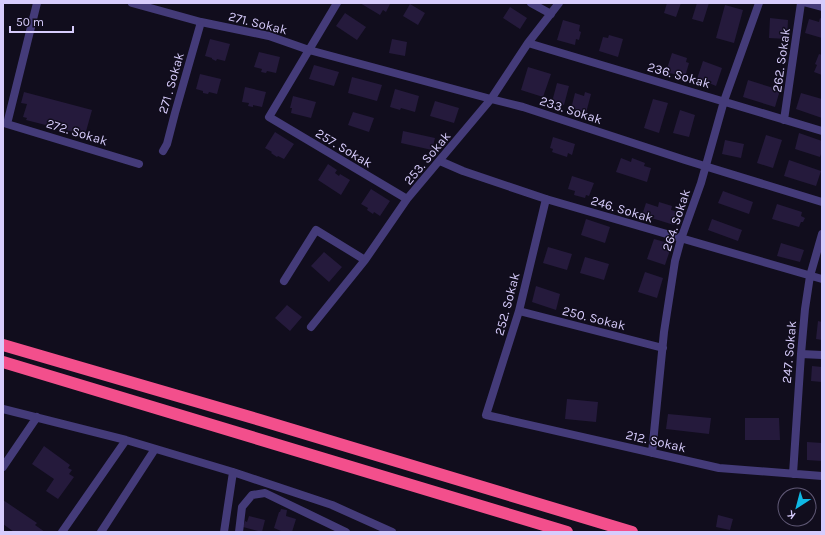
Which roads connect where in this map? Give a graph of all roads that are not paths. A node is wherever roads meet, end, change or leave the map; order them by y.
1 (37, 3) edge
2 (132, 3) edge
3 (337, 3) edge
4 (531, 3) edge
5 (559, 3) edge
6 (758, 3) edge
7 (801, 3) edge
8 (807, 3) edge
9 (822, 7) edge
10 (550, 14) junction
11 (201, 22) junction
12 (528, 43) junction
13 (309, 50) junction
14 (491, 99) junction
15 (724, 101) junction
16 (784, 120) junction
17 (822, 131) edge
18 (163, 151) dead end
19 (440, 161) junction
20 (139, 164) dead end
21 (705, 166) junction
22 (407, 199) junction
23 (546, 199) junction
24 (822, 202) edge
25 (822, 234) edge
26 (681, 239) junction
27 (365, 260) junction
28 (810, 276) junction
29 (822, 280) edge
30 (284, 281) dead end
31 (519, 311) junction
32 (311, 327) dead end
33 (3, 345) edge
34 (663, 348) junction
35 (801, 354) junction
36 (822, 355) edge
37 (3, 362) edge
38 (3, 409) edge
39 (486, 415) joint
40 (37, 417) junction
41 (126, 440) junction
42 (155, 449) junction
43 (652, 453) junction
44 (3, 467) edge
45 (233, 472) junction
46 (793, 474) junction
47 (822, 476) edge
48 (341, 531) edge
49 (62, 532) edge
50 (100, 532) edge
51 (224, 532) edge
52 (240, 532) edge
53 (392, 532) edge
54 (567, 532) edge
55 (632, 532) edge

1 - 20 street, 272. Sokak
2 - 11 street, 271. Sokak
3 - 13 street
4 - 10 street
5 - 10 street, 253. Sokak
6 - 15 street, 264. Sokak
7 - 16 street, 262. Sokak
8 - 9 street
10 - 12 street, 253. Sokak
11 - 13 street, 271. Sokak
11 - 18 street, 271 . Sokak
12 - 14 street, 253. Sokak
12 - 15 street, 236. Sokak
13 - 14 street, 233. Sokak
13 - 22 street, 257. Sokak
14 - 19 street, 253. Sokak
14 - 21 street, 233. Sokak
15 - 16 street, 236. Sokak
15 - 21 street, 264. Sokak
16 - 17 street, 236. Sokak
19 - 22 street, 253. Sokak
19 - 23 street, 246. Sokak
21 - 24 street, 233. Sokak
21 - 26 street, 264. Sokak
22 - 27 street, 253. Sokak
23 - 26 street, 246. Sokak
23 - 31 street, 252. Sokak
25 - 28 street, 247. Sokak
26 - 28 street, 246. Sokak
26 - 34 street, 264. Sokak
27 - 30 street
27 - 32 street, 253. Sokak
28 - 29 street, 246. Sokak
28 - 35 street, 247. Sokak
31 - 34 street, 250. Sokak
31 - 39 street, 252. Sokak
33 - 55 highway
34 - 43 street, 264. Sokak
35 - 36 street
35 - 46 street, 247. Sokak
37 - 54 highway
38 - 40 street
39 - 43 street, 212. Sokak
40 - 41 street
40 - 44 street
41 - 42 street
41 - 49 street
42 - 45 street
42 - 50 street
43 - 46 street, 212. Sokak
45 - 51 street
45 - 53 street
46 - 47 street, 212. Sokak
48 - 52 street

